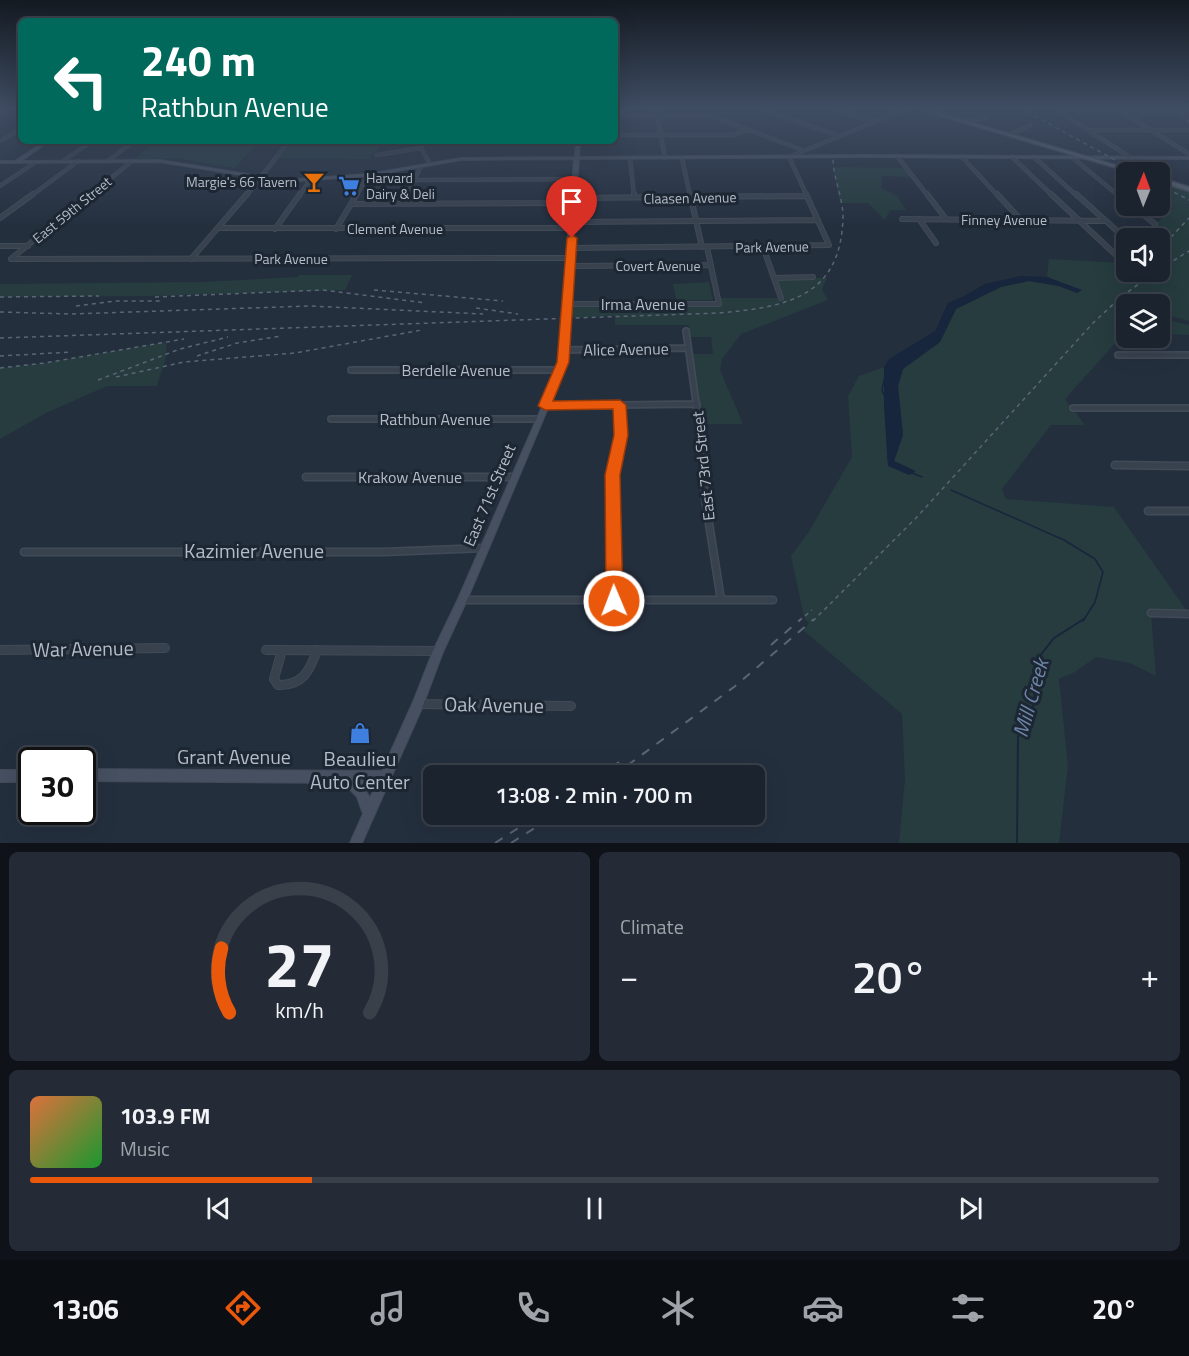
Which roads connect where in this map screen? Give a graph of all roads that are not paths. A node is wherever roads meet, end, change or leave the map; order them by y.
1 (38, 147) edge
2 (83, 147) edge
3 (126, 147) edge
4 (284, 147) edge
5 (578, 147) edge
6 (663, 147) edge
7 (796, 147) edge
8 (810, 147) edge
9 (1043, 147) edge
10 (1115, 147) edge
11 (1175, 147) edge
12 (421, 148) joint
13 (803, 150) junction
14 (1062, 154) junction
15 (377, 155) dead end
16 (897, 156) junction
17 (789, 157) junction
18 (962, 157) junction
19 (1012, 157) junction
20 (1034, 157) junction
21 (577, 158) junction
22 (630, 158) junction
23 (665, 158) junction
24 (682, 158) junction
25 (1073, 158) junction
26 (1084, 158) junction
27 (1131, 158) junction
28 (1189, 158) edge
29 (63, 161) junction
30 (78, 161) junction
31 (108, 161) junction
32 (132, 161) junction
33 (0, 162) edge
34 (16, 162) junction
35 (36, 162) junction
36 (430, 164) junction
37 (421, 166) junction
38 (1116, 167) edge
39 (368, 175) junction
40 (260, 178) junction
41 (575, 179) junction
42 (310, 180) junction
43 (414, 180) junction
44 (1170, 183) edge
45 (0, 186) edge
46 (1189, 189) edge
47 (1116, 193) edge
48 (806, 196) junction
49 (634, 198) junction
50 (691, 198) junction
51 (574, 200) junction
52 (403, 203) junction
53 (351, 204) junction
54 (1145, 216) edge
55 (0, 218) edge
56 (902, 219) dead end
57 (919, 219) junction
58 (946, 219) junction
59 (818, 220) junction
60 (1021, 220) junction
61 (1080, 220) junction
62 (697, 221) junction
63 (1106, 221) junction
64 (1155, 224) dead end
65 (573, 225) junction
66 (218, 228) junction
67 (275, 229) junction
68 (336, 229) junction
69 (1116, 230) edge
70 (936, 243) dead end
71 (0, 246) edge
72 (28, 246) junction
73 (705, 247) junction
74 (764, 247) junction
75 (571, 248) junction
76 (1116, 255) edge
77 (11, 259) joint
78 (191, 259) junction
79 (570, 262) junction
80 (711, 265) junction
81 (813, 277) dead end
82 (774, 278) junction
83 (782, 298) dead end
84 (567, 304) junction
85 (686, 331) dead end
86 (688, 348) junction
87 (564, 350) junction
88 (1118, 355) dead end
89 (1189, 355) edge
90 (351, 370) dead end
91 (561, 370) junction
92 (697, 404) junction
93 (620, 405) junction
94 (545, 406) junction
95 (1073, 408) dead end
96 (1189, 408) edge
97 (540, 418) junction
98 (331, 419) dead end
99 (1115, 465) dead end
100 (1189, 466) edge
101 (306, 477) dead end
102 (514, 477) junction
103 (1148, 511) dead end
104 (1189, 511) edge
105 (484, 548) junction
106 (24, 552) dead end
107 (462, 600) junction
108 (721, 600) junction
109 (774, 600) dead end
110 (614, 601) junction
111 (1151, 613) dead end
112 (1189, 614) edge
113 (165, 648) dead end
114 (0, 650) edge
115 (266, 650) dead end
116 (282, 650) junction
117 (317, 650) junction
118 (438, 651) junction
119 (418, 704) junction
120 (571, 706) dead end
121 (96, 775) edge
122 (0, 776) edge
123 (18, 776) edge
124 (345, 777) junction
125 (385, 777) junction
126 (368, 815) junction
127 (357, 843) edge

1 - 34 main road
2 - 29 street
3 - 31 street
4 - 40 street
5 - 21 main road, East 71st Street
6 - 23 street
7 - 13 street
8 - 13 street
9 - 14 main road
10 - 27 street
11 - 28 street
12 - 15 street
12 - 36 street
13 - 17 street
14 - 20 main road
14 - 25 main road
14 - 26 main road
16 - 17 main road
16 - 18 main road
16 - 58 street
17 - 24 main road
17 - 48 street
18 - 19 main road
18 - 60 street
19 - 20 main road
19 - 61 street
20 - 63 street
21 - 22 main road
21 - 36 main road
21 - 41 main road, East 71st Street
22 - 23 main road
22 - 49 street
23 - 24 main road
24 - 50 street
25 - 26 main road
25 - 47 street
26 - 27 main road
26 - 38 main road
27 - 28 main road
29 - 30 main road
29 - 35 main road
30 - 31 main road
30 - 55 street
31 - 32 main road
32 - 40 main road
32 - 72 street, East 59th Street
33 - 34 main road
34 - 35 main road
35 - 45 street
36 - 37 main road
37 - 39 main road
37 - 43 street
39 - 42 main road
39 - 53 street
40 - 42 main road
40 - 66 street
41 - 43 street
41 - 51 main road, East 71st Street
42 - 67 street
43 - 52 street
44 - 46 main road
48 - 50 street, Claasen Avenue
48 - 59 street
49 - 50 street, Claasen Avenue
49 - 51 street, Claasen Avenue
50 - 62 street
51 - 52 street, Claasen Avenue
51 - 65 main road, East 71st Street
52 - 53 street, Claasen Avenue
53 - 68 street
54 - 64 street
56 - 57 street, Finney Avenue
57 - 58 street, Finney Avenue
57 - 70 street
58 - 60 street, Finney Avenue
59 - 62 street, Clement Avenue
59 - 74 street, Park Avenue
60 - 61 street, Finney Avenue
61 - 63 street, Finney Avenue
61 - 76 street
62 - 65 street, Clement Avenue
62 - 73 street
63 - 69 street
65 - 68 street, Clement Avenue
65 - 75 main road, East 71st Street
66 - 67 street, Clement Avenue
66 - 78 street
67 - 68 street, Clement Avenue
71 - 72 street
72 - 77 street, East 59th Street
73 - 74 street, Park Avenue
73 - 75 street, Park Avenue
73 - 80 street
74 - 82 street
75 - 79 main road, East 71st Street
77 - 78 street, Park Avenue
78 - 79 street, Park Avenue
79 - 80 street, Covert Avenue
79 - 84 main road, East 71st Street
80 - 84 street, Irma Avenue
81 - 82 street
82 - 83 street
84 - 87 main road, East 71st Street
85 - 86 street, East 73rd Street
86 - 87 street, Alice Avenue
86 - 92 street, East 73rd Street
87 - 91 main road, East 71st Street
88 - 89 street
90 - 91 street, Berdelle Avenue
91 - 94 main road, East 71st Street
92 - 93 street
92 - 108 street, East 73rd Street
93 - 94 street
93 - 110 street
94 - 97 main road, East 71st Street
95 - 96 street
97 - 98 street, Rathbun Avenue
97 - 102 main road, East 71st Street
99 - 100 street
101 - 102 street, Krakow Avenue
102 - 105 main road, East 71st Street
103 - 104 street
105 - 106 street, Kazimier Avenue
105 - 107 main road, East 71st Street
107 - 110 street
107 - 118 main road, East 71st Street
108 - 109 street
108 - 110 street
111 - 112 street
113 - 114 street, War Avenue
115 - 116 street
116 - 117 street
116 - 117 street
117 - 118 street
118 - 119 main road, East 71st Street
119 - 120 street, Oak Avenue
119 - 125 main road, East 71st Street
121 - 124 main road, Grant Avenue
122 - 123 main road
124 - 125 main road, Grant Avenue
124 - 126 main road
125 - 126 main road, East 71st Street
126 - 127 main road, East 71st Street

